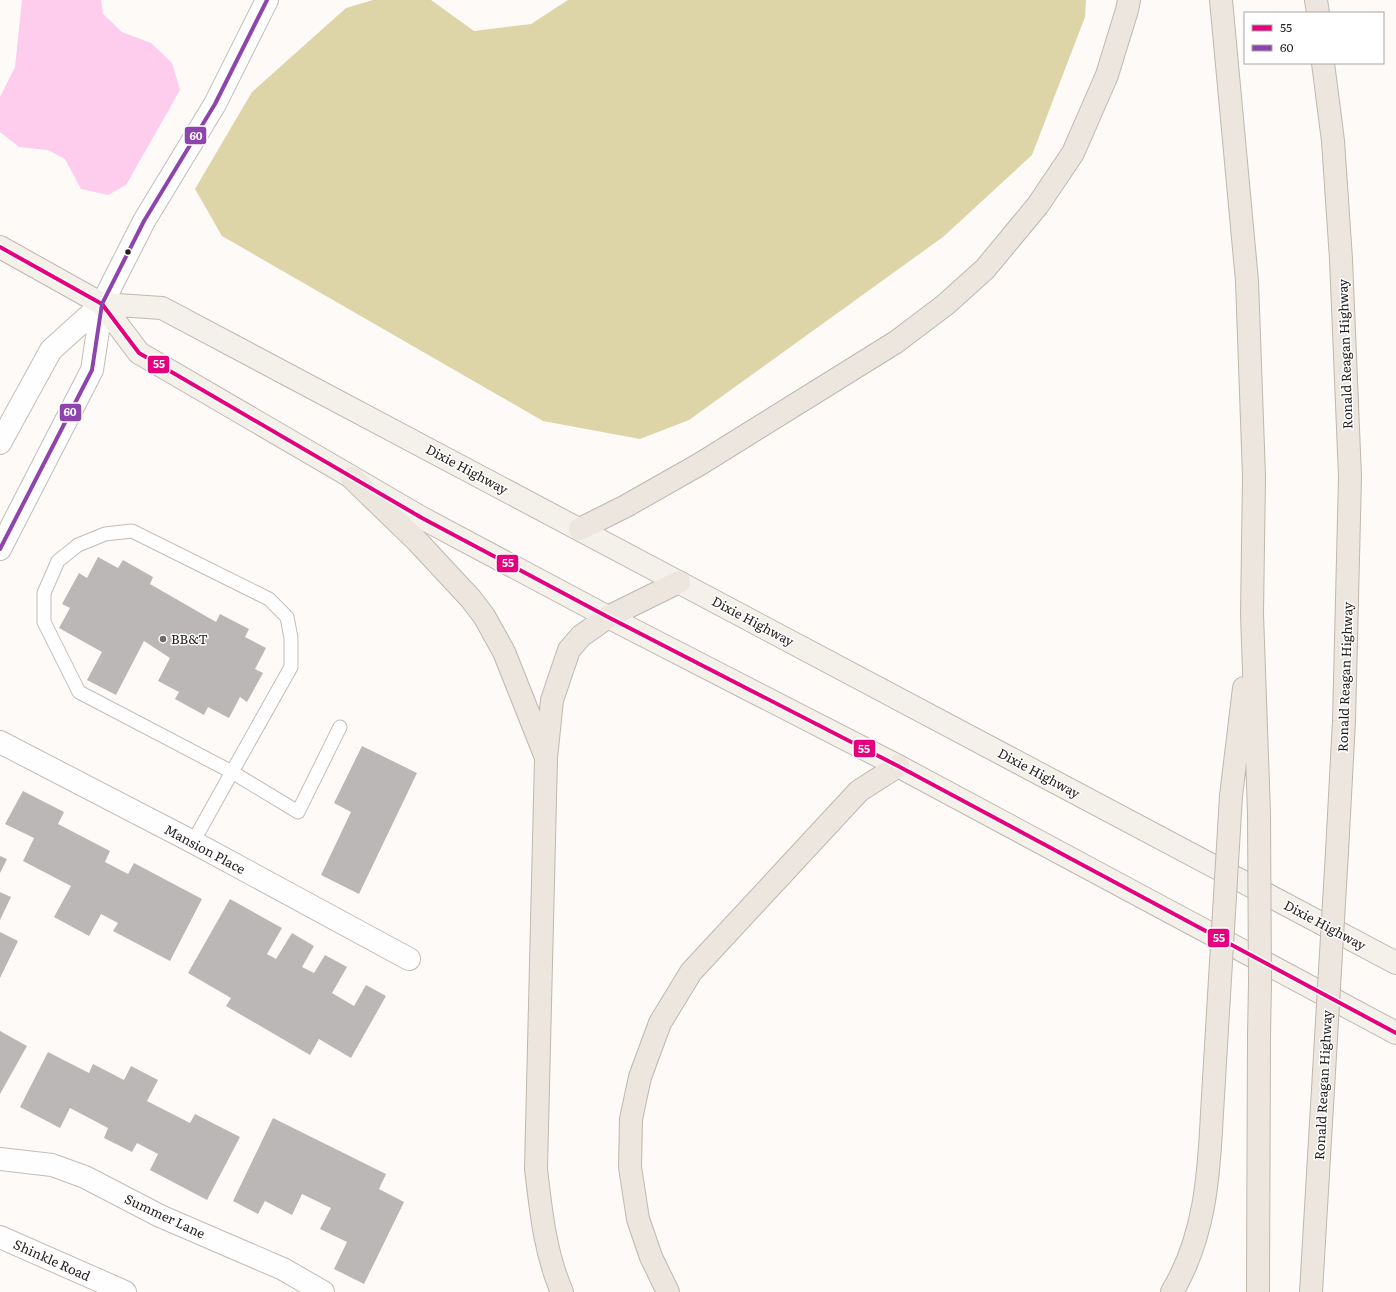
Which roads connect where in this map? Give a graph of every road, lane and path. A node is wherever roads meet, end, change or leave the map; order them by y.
1 (267, 0) edge
2 (1128, 0) edge
3 (1221, 0) edge
4 (1316, 0) edge
5 (1318, 12) edge
6 (1324, 64) edge
7 (0, 247) edge
8 (102, 304) junction
9 (0, 444) edge
10 (352, 478) junction
11 (580, 529) junction
12 (0, 550) edge
13 (679, 582) junction
14 (1252, 614) junction
15 (608, 617) junction
16 (340, 727) dead end
17 (2, 746) edge
18 (546, 758) junction
19 (898, 766) junction
20 (232, 772) junction
21 (193, 842) junction
22 (409, 959) dead end
23 (1396, 963) edge
24 (1396, 1034) edge
25 (0, 1159) edge
26 (0, 1237) edge
27 (125, 1292) edge
28 (323, 1292) edge
29 (562, 1292) edge
30 (668, 1292) edge
31 (1172, 1292) edge
32 (1258, 1292) edge
33 (1311, 1292) edge

1 - 8 street
2 - 11 highway
3 - 14 highway
4 - 5 highway
6 - 33 highway, Ronald Reagan Highway, bridge
7 - 8 main road, Dixie Highway
8 - 9 street
8 - 10 main road, Dixie Highway
8 - 11 main road, Dixie Highway
8 - 12 street
10 - 15 main road, Dixie Highway
10 - 18 highway
11 - 13 main road, Dixie Highway
13 - 15 highway
13 - 23 main road, Dixie Highway
14 - 31 highway, bridge
14 - 32 highway, bridge
15 - 18 highway
15 - 19 main road, Dixie Highway
16 - 20 lane
17 - 21 street, Mansion Place
18 - 29 highway
19 - 24 main road, Dixie Highway
19 - 30 highway
20 - 20 lane
20 - 21 lane
21 - 22 street, Mansion Place
25 - 28 street, Summer Lane
26 - 27 street, Shinkle Road

